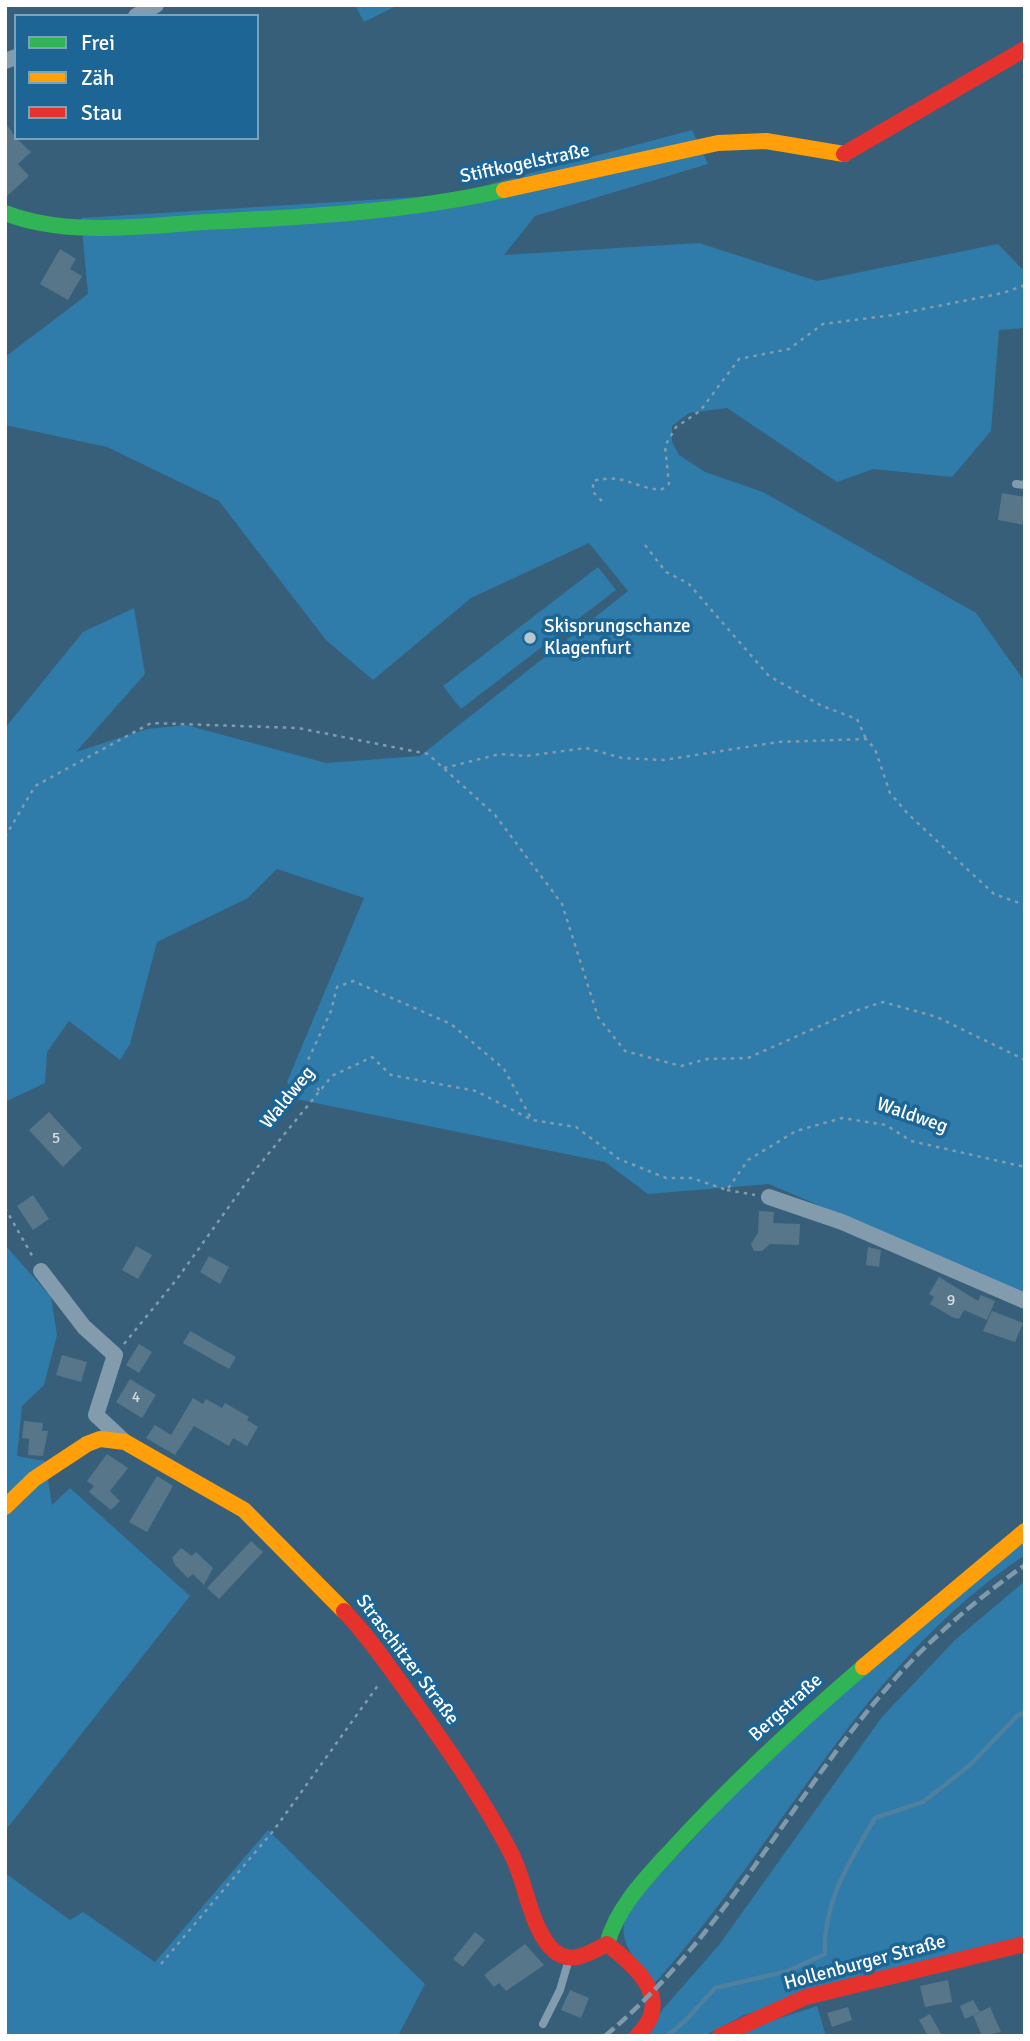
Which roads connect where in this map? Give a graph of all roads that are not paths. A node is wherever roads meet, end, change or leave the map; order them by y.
1 (156, 5) edge
2 (140, 14) edge
3 (1025, 50) edge
4 (5, 213) edge
5 (769, 1197) road end
6 (41, 1271) road end
7 (1025, 1301) edge
8 (96, 1415) junction
9 (125, 1442) junction
10 (87, 1444) junction
11 (5, 1507) edge
12 (1025, 1531) edge
13 (607, 1944) junction
14 (1025, 1944) edge
15 (569, 1959) junction
16 (543, 2024) dead end
17 (637, 2036) edge
18 (720, 2036) edge

1 - 2 street
3 - 4 street, Stiftkogelstraße
5 - 7 street
6 - 8 street
8 - 9 street
8 - 10 street
9 - 10 street
9 - 15 street, Straschitzer Straße
10 - 11 street
12 - 13 street, Bergstraße
13 - 15 street
13 - 17 street
14 - 18 street, Hollenburger Straße
15 - 16 lane

